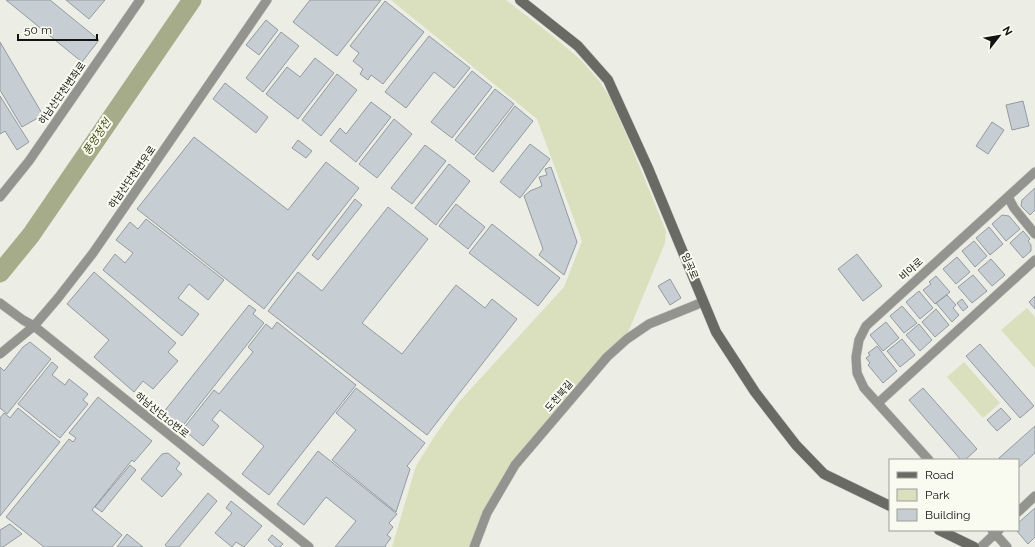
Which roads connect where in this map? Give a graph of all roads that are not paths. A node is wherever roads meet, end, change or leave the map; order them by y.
1 (140, 0) edge
2 (267, 0) edge
3 (520, 0) edge
4 (1035, 172) edge
5 (0, 197) edge
6 (1008, 197) junction
7 (1035, 234) edge
8 (1035, 260) edge
9 (703, 302) junction
10 (0, 303) edge
11 (34, 326) junction
12 (0, 354) edge
13 (878, 402) junction
14 (928, 459) edge
15 (1035, 496) edge
16 (889, 506) edge
17 (1019, 511) edge
18 (941, 531) edge
19 (995, 531) edge
20 (309, 547) edge
21 (474, 547) edge
22 (974, 547) edge
23 (981, 547) edge
24 (1007, 547) edge

1 - 5 street, 하남산단천변좌로
2 - 11 street, 하남산단천변우로
3 - 9 main road, 임곡로
4 - 6 street, 비아로
6 - 7 street
6 - 13 street, 비아로
8 - 13 street
9 - 16 main road, 임곡로
9 - 21 street, 도천북길
10 - 11 street, 하남산단10번로
11 - 12 street, 하남산단천변우로
11 - 20 street, 하남산단10번로
13 - 14 street, 비아로
15 - 17 street
18 - 22 main road
19 - 23 street
19 - 24 street

